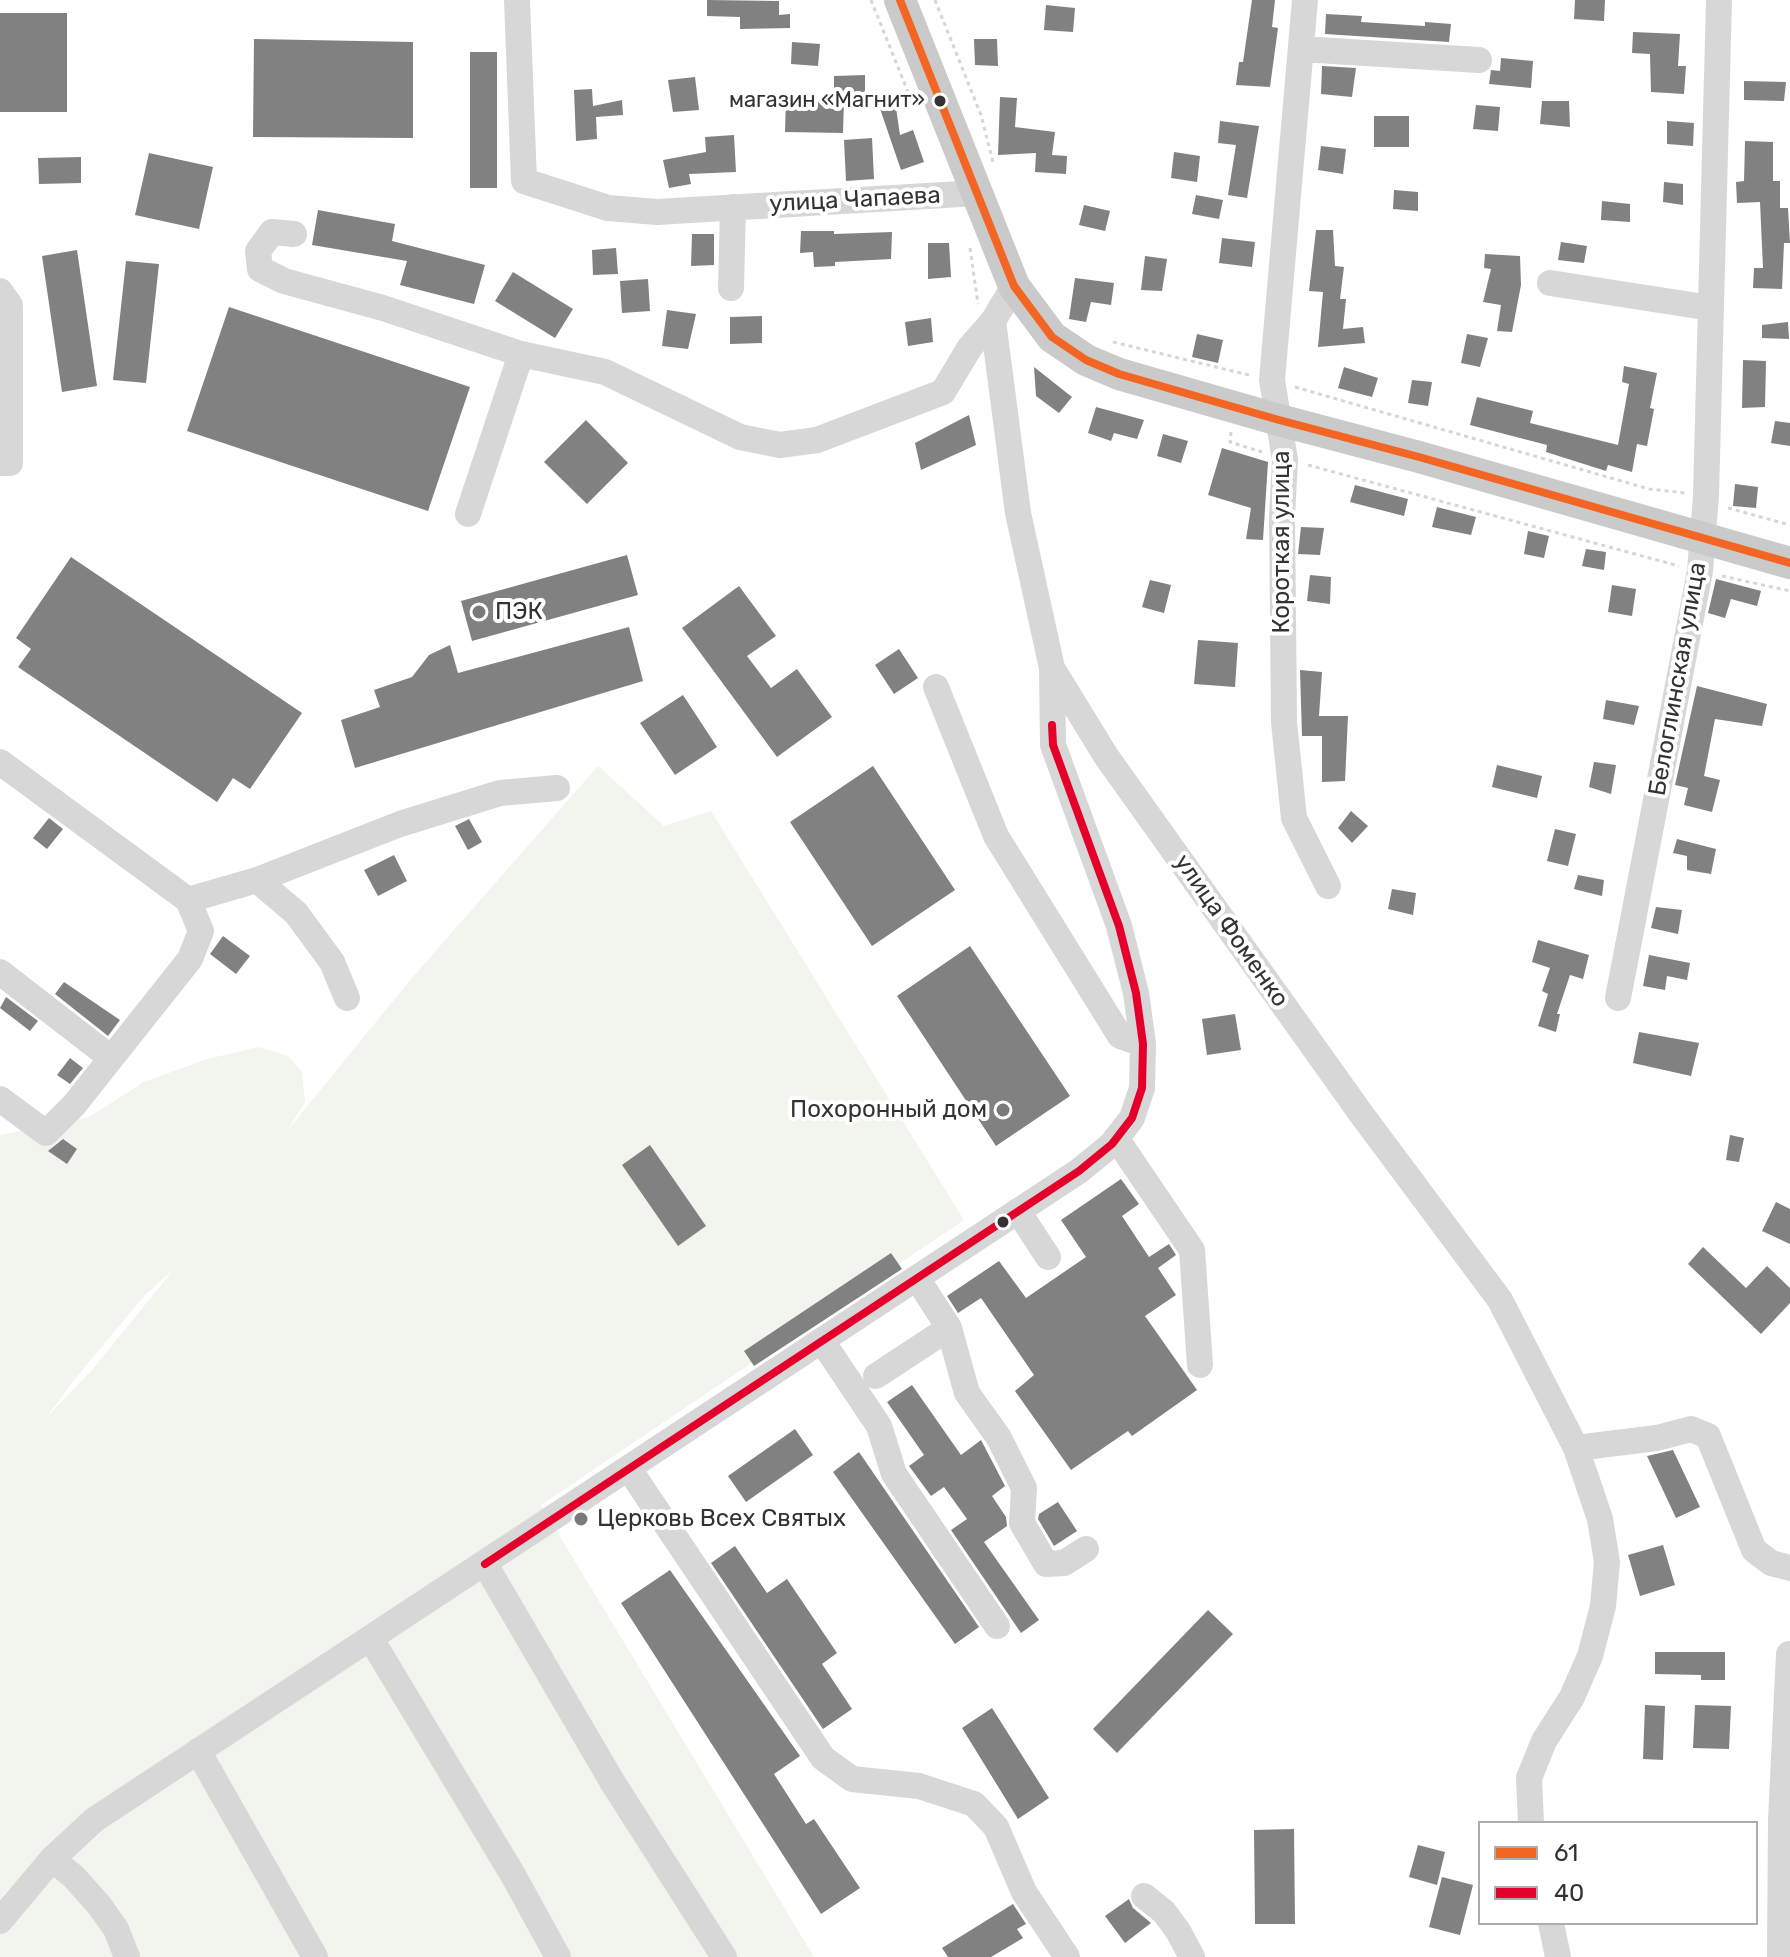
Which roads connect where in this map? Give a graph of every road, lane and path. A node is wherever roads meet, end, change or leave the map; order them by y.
1 (517, 0) edge
2 (900, 0) edge
3 (935, 0) edge
4 (1305, 0) edge
5 (1719, 0) edge
6 (1301, 49) junction
7 (1479, 60) dead end
8 (987, 183) junction
9 (733, 207) junction
10 (294, 234) dead end
11 (1550, 283) dead end
12 (1014, 286) junction
13 (731, 288) dead end
14 (0, 291) edge
15 (1711, 308) junction
16 (993, 321) junction
17 (1104, 340) dead end
18 (521, 354) junction
19 (1239, 373) junction
20 (1272, 380) junction
21 (1235, 407) junction
22 (1279, 420) junction
23 (1285, 460) junction
24 (0, 463) edge
25 (1706, 496) junction
26 (468, 514) dead end
27 (1790, 525) edge
28 (1703, 538) junction
29 (1790, 563) edge
30 (1700, 571) junction
31 (1790, 591) edge
32 (1052, 668) junction
33 (936, 687) dead end
34 (0, 762) edge
35 (557, 788) dead end
36 (257, 880) junction
37 (1328, 886) dead end
38 (188, 900) junction
39 (0, 972) edge
40 (347, 998) dead end
41 (1618, 998) dead end
42 (1143, 1044) junction
43 (111, 1058) junction
44 (0, 1099) edge
45 (1116, 1138) junction
46 (1018, 1211) junction
47 (1048, 1257) dead end
48 (917, 1278) junction
49 (949, 1328) junction
50 (822, 1341) junction
51 (1200, 1365) dead end
52 (876, 1376) dead end
53 (1576, 1448) junction
54 (629, 1469) junction
55 (1086, 1549) dead end
56 (485, 1564) junction
57 (1790, 1568) edge
58 (997, 1626) dead end
59 (371, 1639) junction
60 (1789, 1654) edge
61 (198, 1751) junction
62 (1786, 1820) edge
63 (1531, 1821) edge
64 (52, 1859) junction
65 (1144, 1896) dead end
66 (0, 1921) edge
67 (1551, 1925) edge
68 (127, 1957) edge
69 (315, 1957) edge
70 (558, 1957) edge
71 (724, 1957) edge
72 (1067, 1957) edge
73 (1192, 1957) edge
74 (1558, 1957) edge
75 (1780, 1957) edge

1 - 9 street, улица Чапаева
2 - 8 main road
3 - 8 path
4 - 6 street, Короткая улица
5 - 15 street, Белоглинская улица
6 - 7 street
6 - 20 street, Короткая улица
8 - 9 street, улица Чапаева
8 - 12 main road
9 - 13 street
10 - 18 street
11 - 15 street
12 - 16 street
12 - 21 main road
14 - 24 street
15 - 25 street, Белоглинская улица
16 - 18 street
16 - 32 street, улица Фоменко
17 - 19 path
18 - 26 street
19 - 20 path
19 - 21 path
20 - 22 street, Короткая улица
20 - 25 path
21 - 22 main road
21 - 23 path
22 - 23 street, Короткая улица
22 - 28 main road
23 - 30 path
23 - 37 street, Короткая улица
25 - 27 path
25 - 28 street, Белоглинская улица
28 - 29 main road
28 - 30 street, Белоглинская улица
30 - 31 path
30 - 41 street, Белоглинская улица
32 - 42 street
32 - 53 street, улица Фоменко
33 - 42 street
34 - 38 street
35 - 36 street
36 - 38 street
36 - 40 street
38 - 43 street
39 - 43 street
42 - 45 street
43 - 44 street
45 - 46 street
45 - 51 street
46 - 47 street
46 - 48 street
48 - 49 street
48 - 50 street
49 - 52 street
49 - 55 street
50 - 54 street
50 - 58 street
53 - 57 street
53 - 63 street, улица Фоменко
54 - 56 street
54 - 72 street
56 - 59 street
56 - 71 street
59 - 61 street
59 - 70 street
60 - 62 street
61 - 64 street
61 - 69 street
62 - 75 street
64 - 66 street
64 - 68 street
65 - 73 street
67 - 74 street

